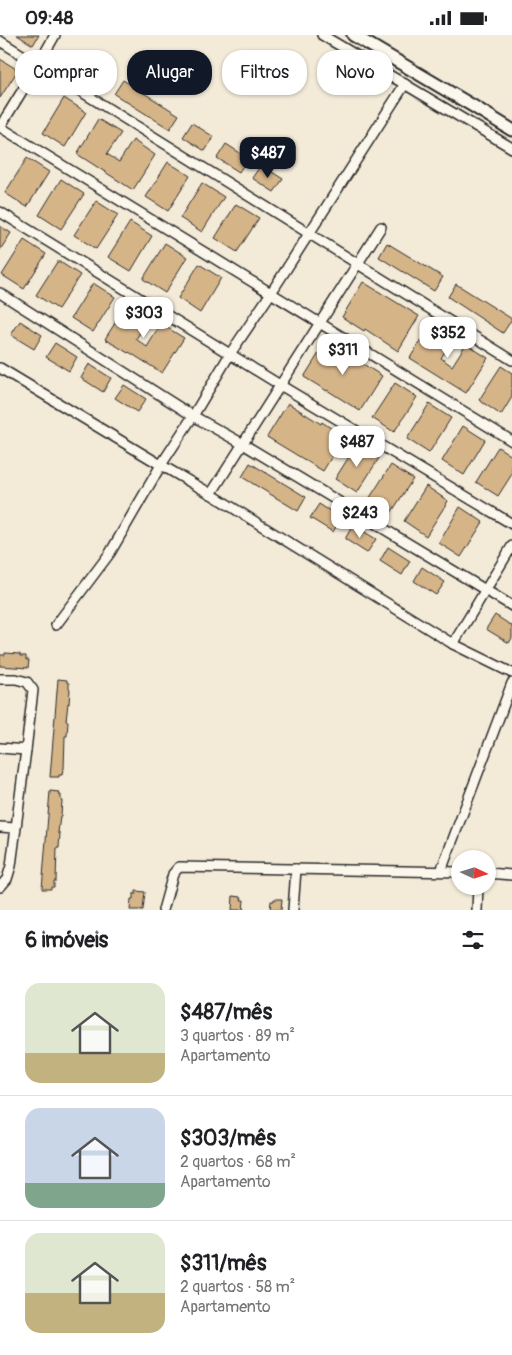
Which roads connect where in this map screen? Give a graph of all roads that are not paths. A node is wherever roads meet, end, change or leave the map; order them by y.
1 (54, 35) edge
2 (322, 35) edge
3 (353, 35) edge
4 (0, 41) edge
5 (15, 50) edge
6 (46, 50) edge
7 (405, 84) junction
8 (20, 95) edge
9 (86, 95) edge
10 (0, 127) edge
11 (512, 130) edge
12 (512, 148) edge
13 (0, 212) edge
14 (381, 227) dead end
15 (309, 234) junction
16 (357, 264) junction
17 (0, 293) edge
18 (271, 293) junction
19 (320, 323) junction
20 (230, 354) junction
21 (512, 360) edge
22 (0, 368) edge
23 (280, 385) junction
24 (193, 416) junction
25 (512, 441) edge
26 (243, 444) junction
27 (161, 465) junction
28 (211, 493) junction
29 (512, 525) edge
30 (512, 546) edge
31 (485, 591) junction
32 (512, 606) edge
33 (56, 625) dead end
34 (453, 644) junction
35 (512, 673) edge
36 (0, 679) edge
37 (512, 683) edge
38 (0, 748) edge
39 (26, 750) junction
40 (0, 827) edge
41 (16, 828) junction
42 (296, 869) junction
43 (441, 871) junction
44 (451, 871) edge
45 (496, 874) edge
46 (512, 875) edge
47 (0, 887) edge
48 (478, 895) edge
49 (163, 910) edge
50 (293, 910) edge
51 (477, 910) edge

1 - 6 street
2 - 7 street
3 - 11 street
4 - 5 street
7 - 12 street
7 - 15 street
8 - 10 street
9 - 15 street
10 - 18 street
13 - 20 street
14 - 16 street
15 - 16 street
15 - 18 street
16 - 19 street
16 - 21 street
17 - 24 street
18 - 19 street
18 - 20 street
19 - 23 street
19 - 25 street
20 - 23 street
20 - 24 street
22 - 27 street
23 - 26 street
23 - 29 street
24 - 26 street
24 - 27 street
26 - 28 street
26 - 31 street
27 - 28 street
27 - 33 street
28 - 34 street
30 - 31 street
31 - 32 street
31 - 34 street
34 - 35 street
36 - 39 street
37 - 43 street
38 - 39 street
39 - 41 street
40 - 41 street
41 - 47 street
42 - 43 street
42 - 49 street
42 - 50 street
43 - 44 street
45 - 46 street
48 - 51 street

